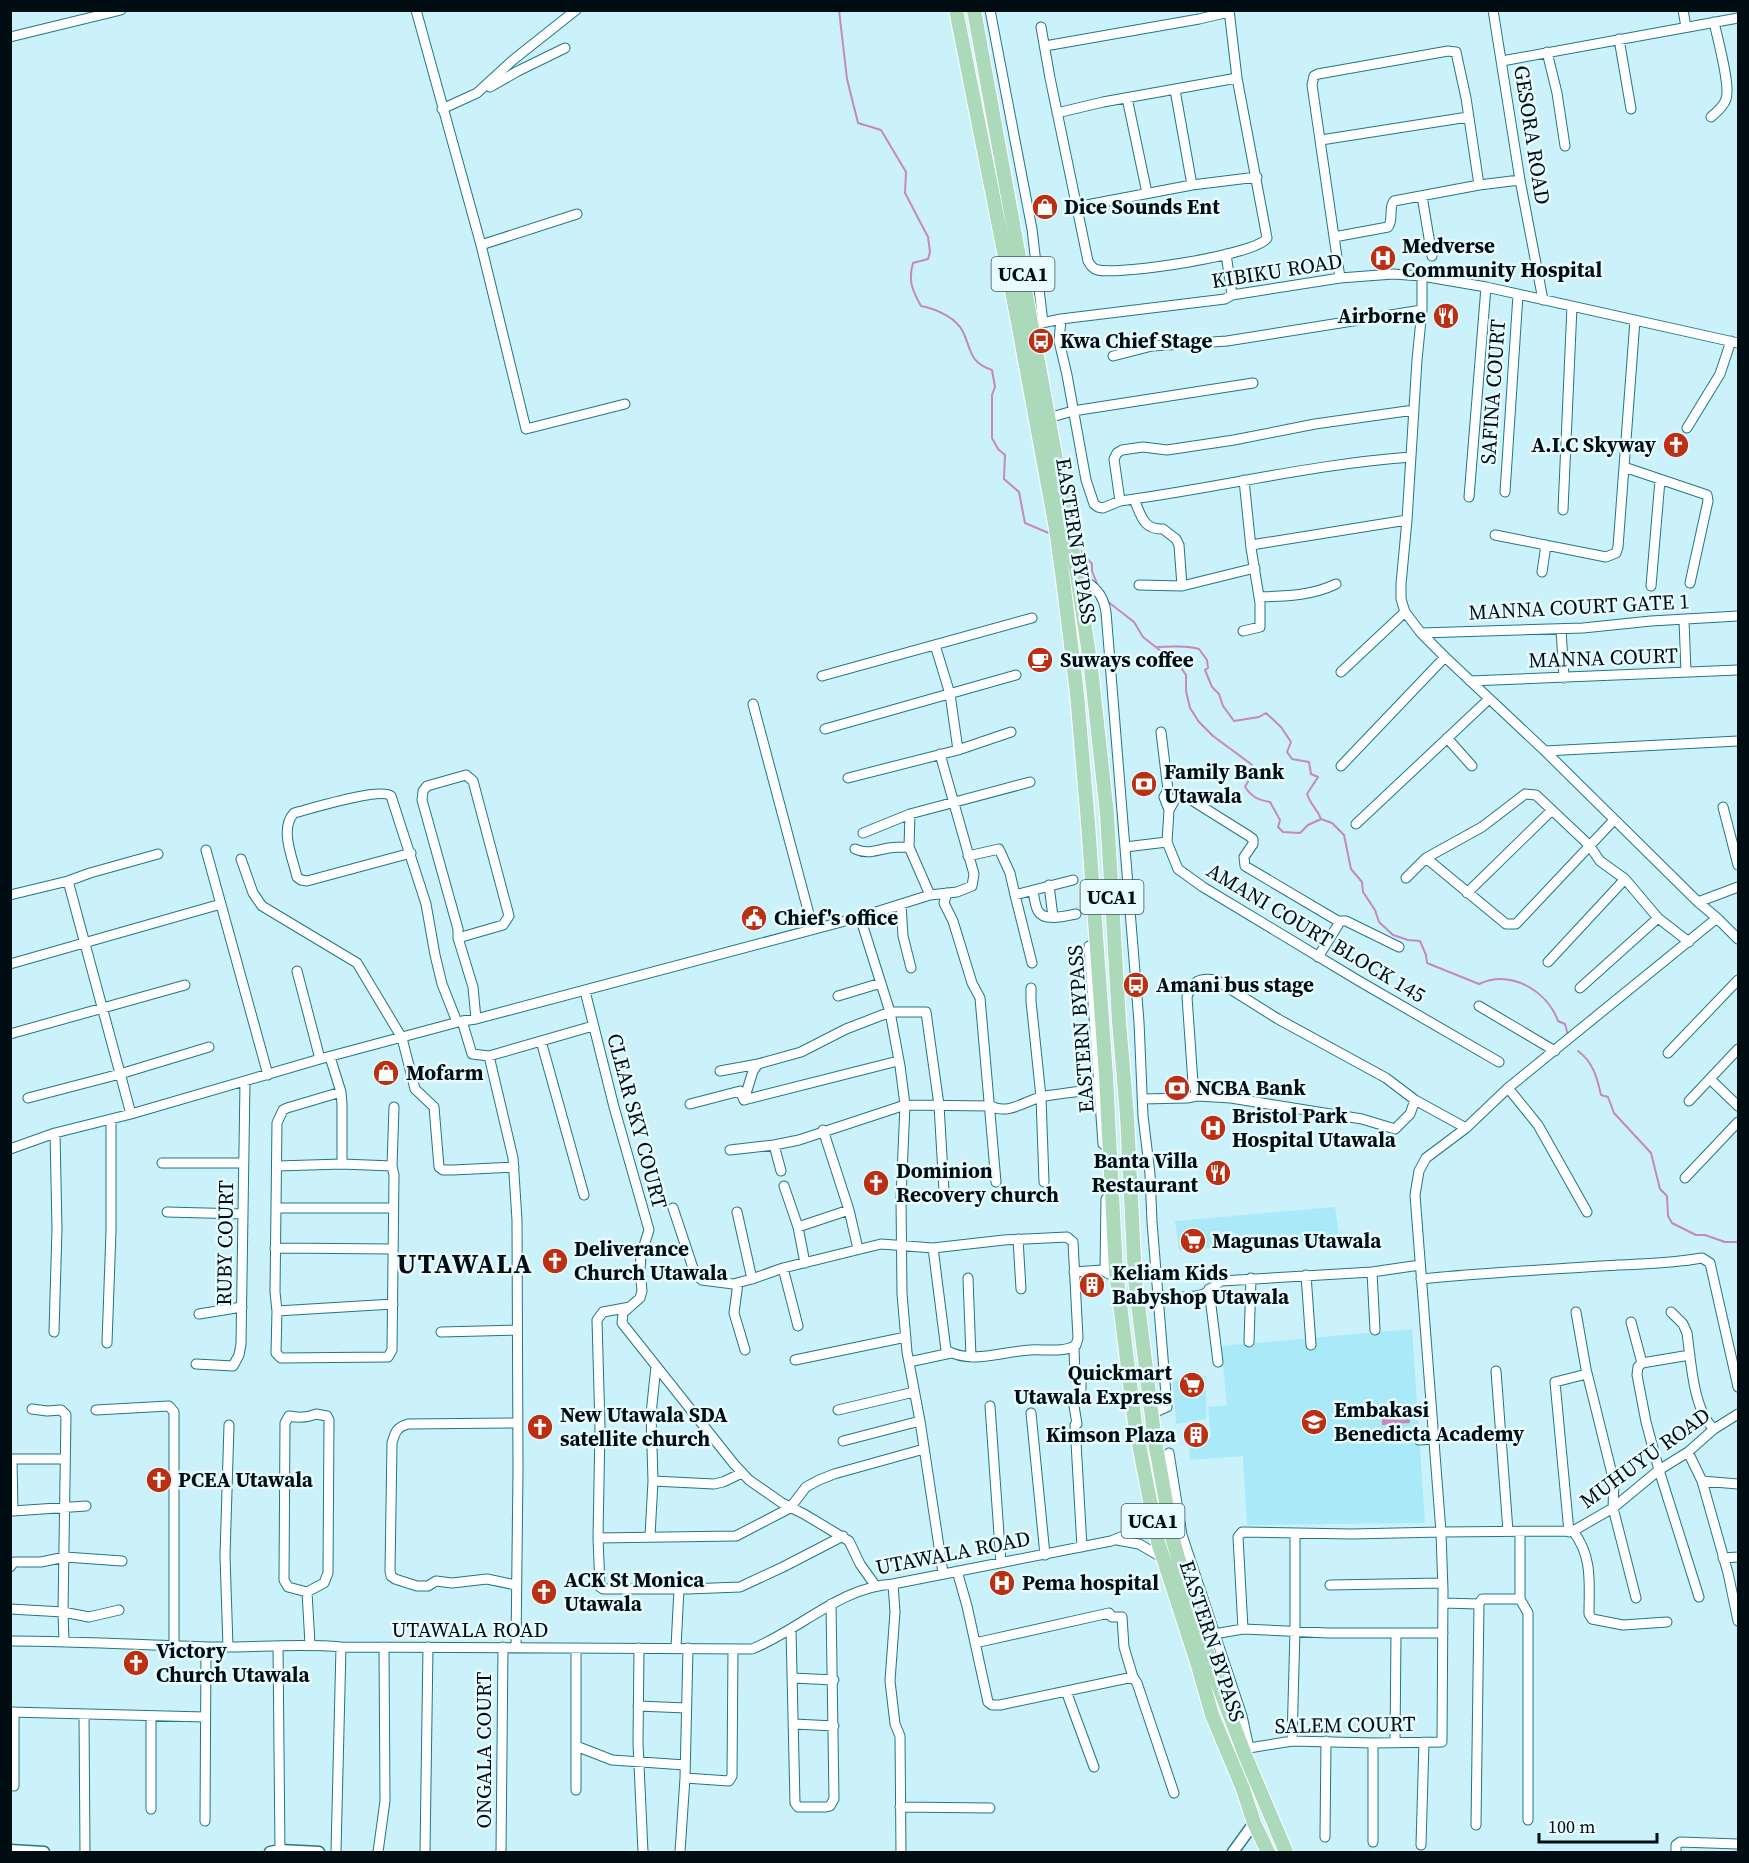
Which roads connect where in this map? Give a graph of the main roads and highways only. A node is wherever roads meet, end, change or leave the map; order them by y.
1 (956, 10) edge
2 (975, 16) edge
3 (986, 72) junction
4 (969, 76) junction
5 (1114, 1242) junction
6 (1133, 1242) junction
7 (1284, 1847) edge
8 (1267, 1851) edge

1 - 4 main road, EASTERN BYPASS / UCA1
2 - 3 main road, EASTERN BYPASS / UCA1
3 - 4 main road
3 - 6 main road, EASTERN BYPASS / UCA1
4 - 5 main road, EASTERN BYPASS / UCA1
5 - 6 main road
5 - 8 main road, EASTERN BYPASS / UCA1
6 - 7 main road, EASTERN BYPASS / UCA1
7 - 8 main road

